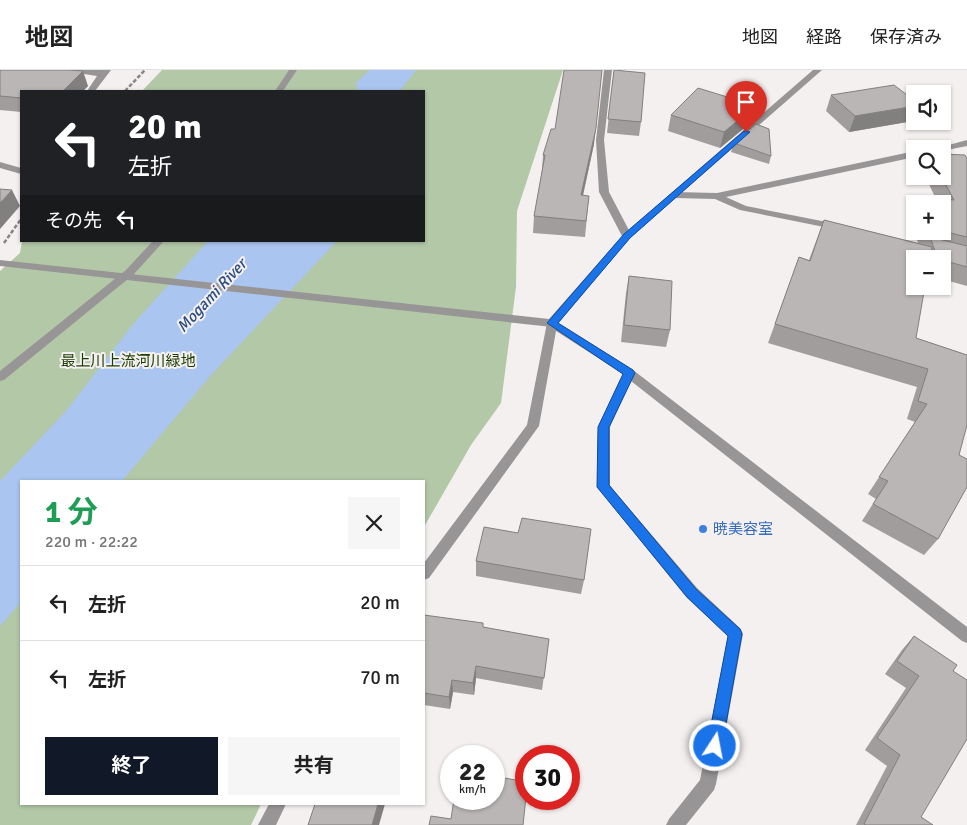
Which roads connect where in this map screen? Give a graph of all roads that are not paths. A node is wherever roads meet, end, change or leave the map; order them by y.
1 (71, 70) edge
2 (294, 70) edge
3 (608, 70) edge
4 (818, 70) edge
5 (105, 72) edge
6 (92, 90) edge
7 (280, 90) edge
8 (967, 142) edge
9 (951, 146) edge
10 (906, 156) edge
11 (0, 165) edge
12 (20, 171) edge
13 (675, 195) junction
14 (717, 196) junction
15 (846, 229) edge
16 (627, 236) junction
17 (158, 242) edge
18 (0, 263) edge
19 (552, 323) junction
20 (629, 373) junction
21 (0, 377) edge
22 (425, 573) edge
23 (967, 636) edge
24 (278, 805) edge
25 (268, 825) edge
26 (675, 825) edge

1 - 5 street
2 - 7 street
3 - 16 street
4 - 13 street
5 - 6 street
8 - 9 street
10 - 14 street
11 - 12 street
13 - 14 street
13 - 16 street
14 - 15 street
16 - 19 street
17 - 21 street
18 - 19 street
19 - 20 street
19 - 22 street
20 - 23 street
20 - 26 street
24 - 25 street

